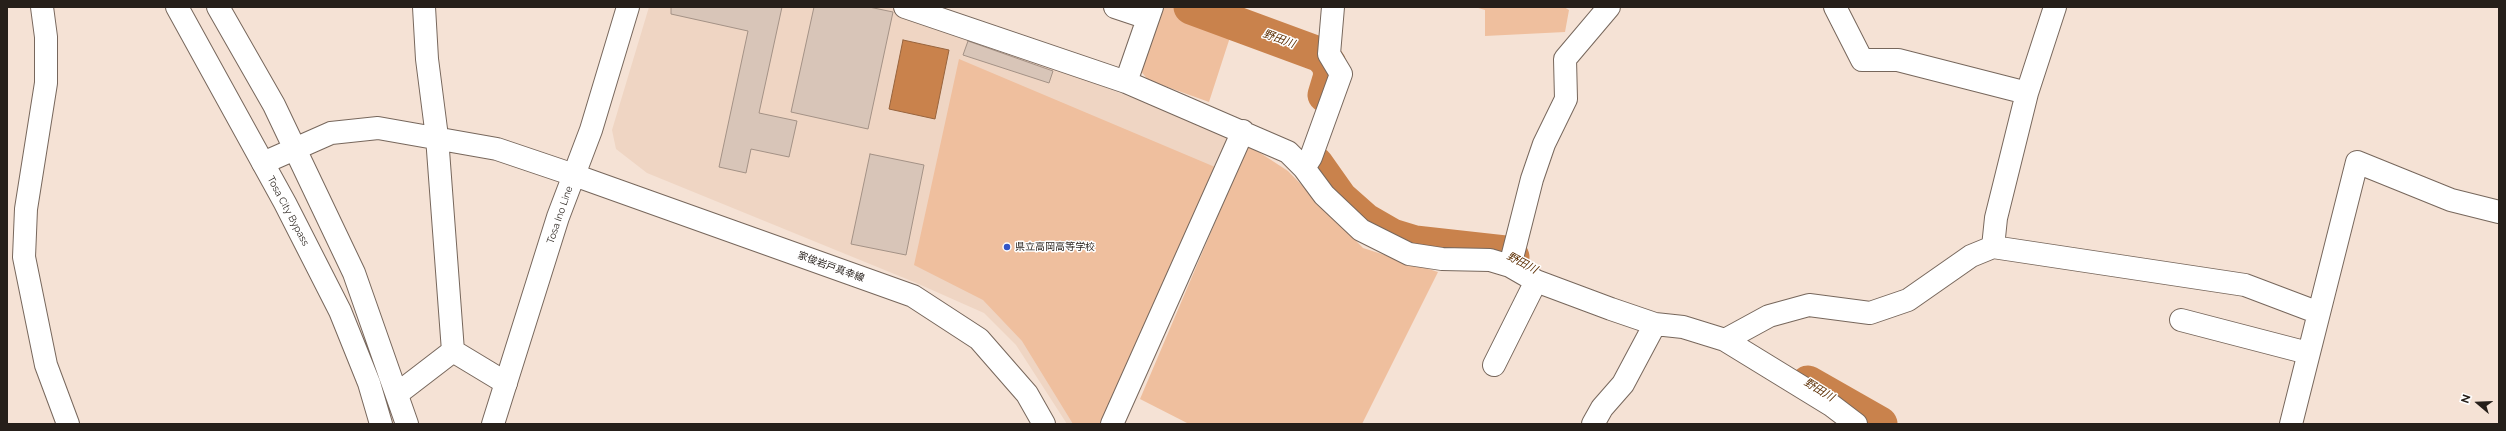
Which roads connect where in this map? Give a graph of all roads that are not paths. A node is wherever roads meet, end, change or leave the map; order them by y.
1 (42, 7) edge
2 (177, 7) edge
3 (218, 7) edge
4 (424, 7) edge
5 (628, 7) edge
6 (905, 7) edge
7 (1115, 7) edge
8 (1333, 7) edge
9 (1609, 7) edge
10 (1835, 7) edge
11 (2055, 7) edge
12 (936, 12) edge
13 (1150, 13) edge
14 (1126, 82) junction
15 (2028, 93) junction
16 (1243, 132) junction
17 (437, 137) junction
18 (295, 148) junction
19 (263, 163) junction
20 (1304, 168) junction
21 (574, 175) junction
22 (2499, 212) edge
23 (1993, 247) junction
24 (1510, 266) junction
25 (1536, 281) junction
26 (2319, 312) junction
27 (2181, 320) dead end
28 (1655, 324) junction
29 (1725, 340) junction
30 (453, 351) junction
31 (2308, 353) junction
32 (1494, 365) dead end
33 (506, 383) junction
34 (397, 394) junction
35 (68, 424) edge
36 (381, 424) edge
37 (407, 424) edge
38 (494, 424) edge
39 (1044, 424) edge
40 (1112, 424) edge
41 (1593, 424) edge
42 (1856, 424) edge
43 (2290, 424) edge

1 - 35 main road
2 - 19 main road, Tosa City Bypass
3 - 18 main road
4 - 17 main road
5 - 21 main road, Tosa Ino Line
6 - 12 main road
7 - 13 main road
8 - 20 main road
9 - 24 main road
10 - 15 main road
11 - 15 main road
12 - 14 main road
13 - 14 main road
14 - 16 main road
15 - 23 main road
16 - 20 main road
16 - 40 main road
17 - 18 main road, 家俊岩戸真幸線
17 - 21 main road, 家俊岩戸真幸線
17 - 30 main road
18 - 19 main road, 家俊岩戸真幸線
18 - 34 main road
19 - 36 main road, Tosa City Bypass
20 - 24 main road
21 - 33 main road, Tosa Ino Line
21 - 39 main road, 家俊岩戸真幸線
22 - 26 main road
23 - 26 main road
23 - 29 main road
24 - 25 main road
25 - 28 main road
25 - 32 main road
26 - 31 main road
27 - 31 main road
28 - 29 main road
28 - 41 main road
29 - 42 main road
30 - 33 main road
30 - 34 main road
31 - 43 main road
33 - 38 main road, Tosa Ino Line
34 - 37 main road

